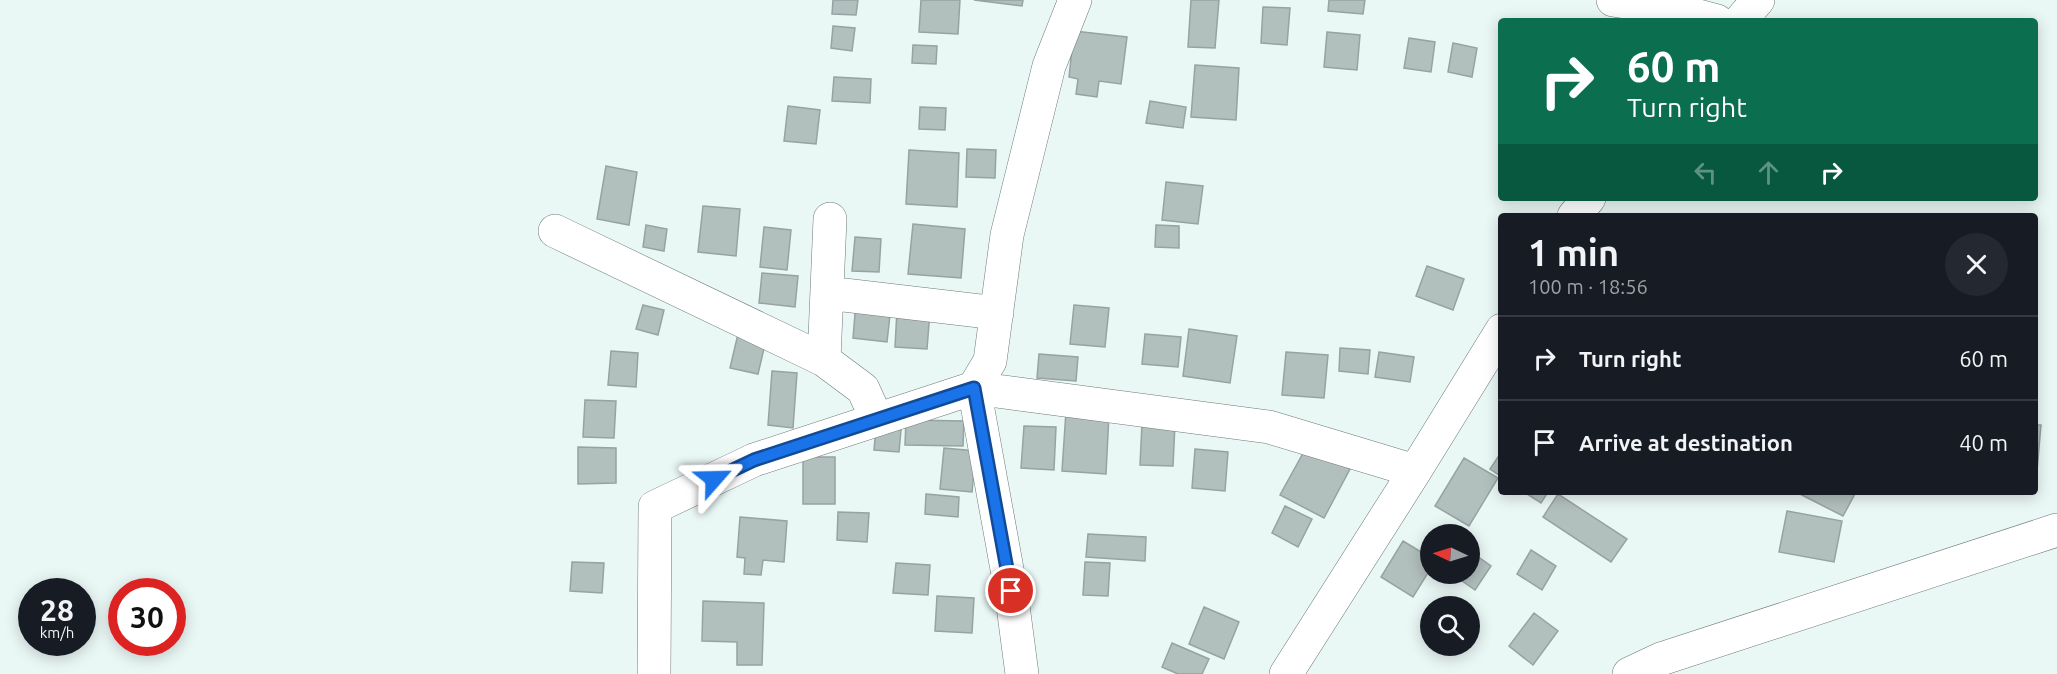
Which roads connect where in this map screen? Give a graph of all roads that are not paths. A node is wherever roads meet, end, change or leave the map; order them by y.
1 (1075, 0) edge
2 (1613, 0) edge
3 (1758, 0) edge
4 (1707, 18) edge
5 (1743, 18) edge
6 (1586, 201) edge
7 (1576, 213) edge
8 (830, 219) dead end
9 (555, 231) dead end
10 (827, 293) junction
11 (997, 313) junction
12 (1498, 337) edge
13 (824, 360) junction
14 (974, 388) junction
15 (877, 420) junction
16 (1416, 471) junction
17 (2057, 530) edge
18 (654, 674) edge
19 (1022, 674) edge
20 (1286, 674) edge
21 (1629, 674) edge

1 - 11 street
2 - 4 street
3 - 5 street
6 - 7 street
8 - 10 street
9 - 13 street
10 - 11 street
10 - 13 street
11 - 14 street
12 - 16 street
13 - 15 street
14 - 15 street
14 - 16 street
14 - 19 street
15 - 18 street
16 - 20 street
17 - 21 street

